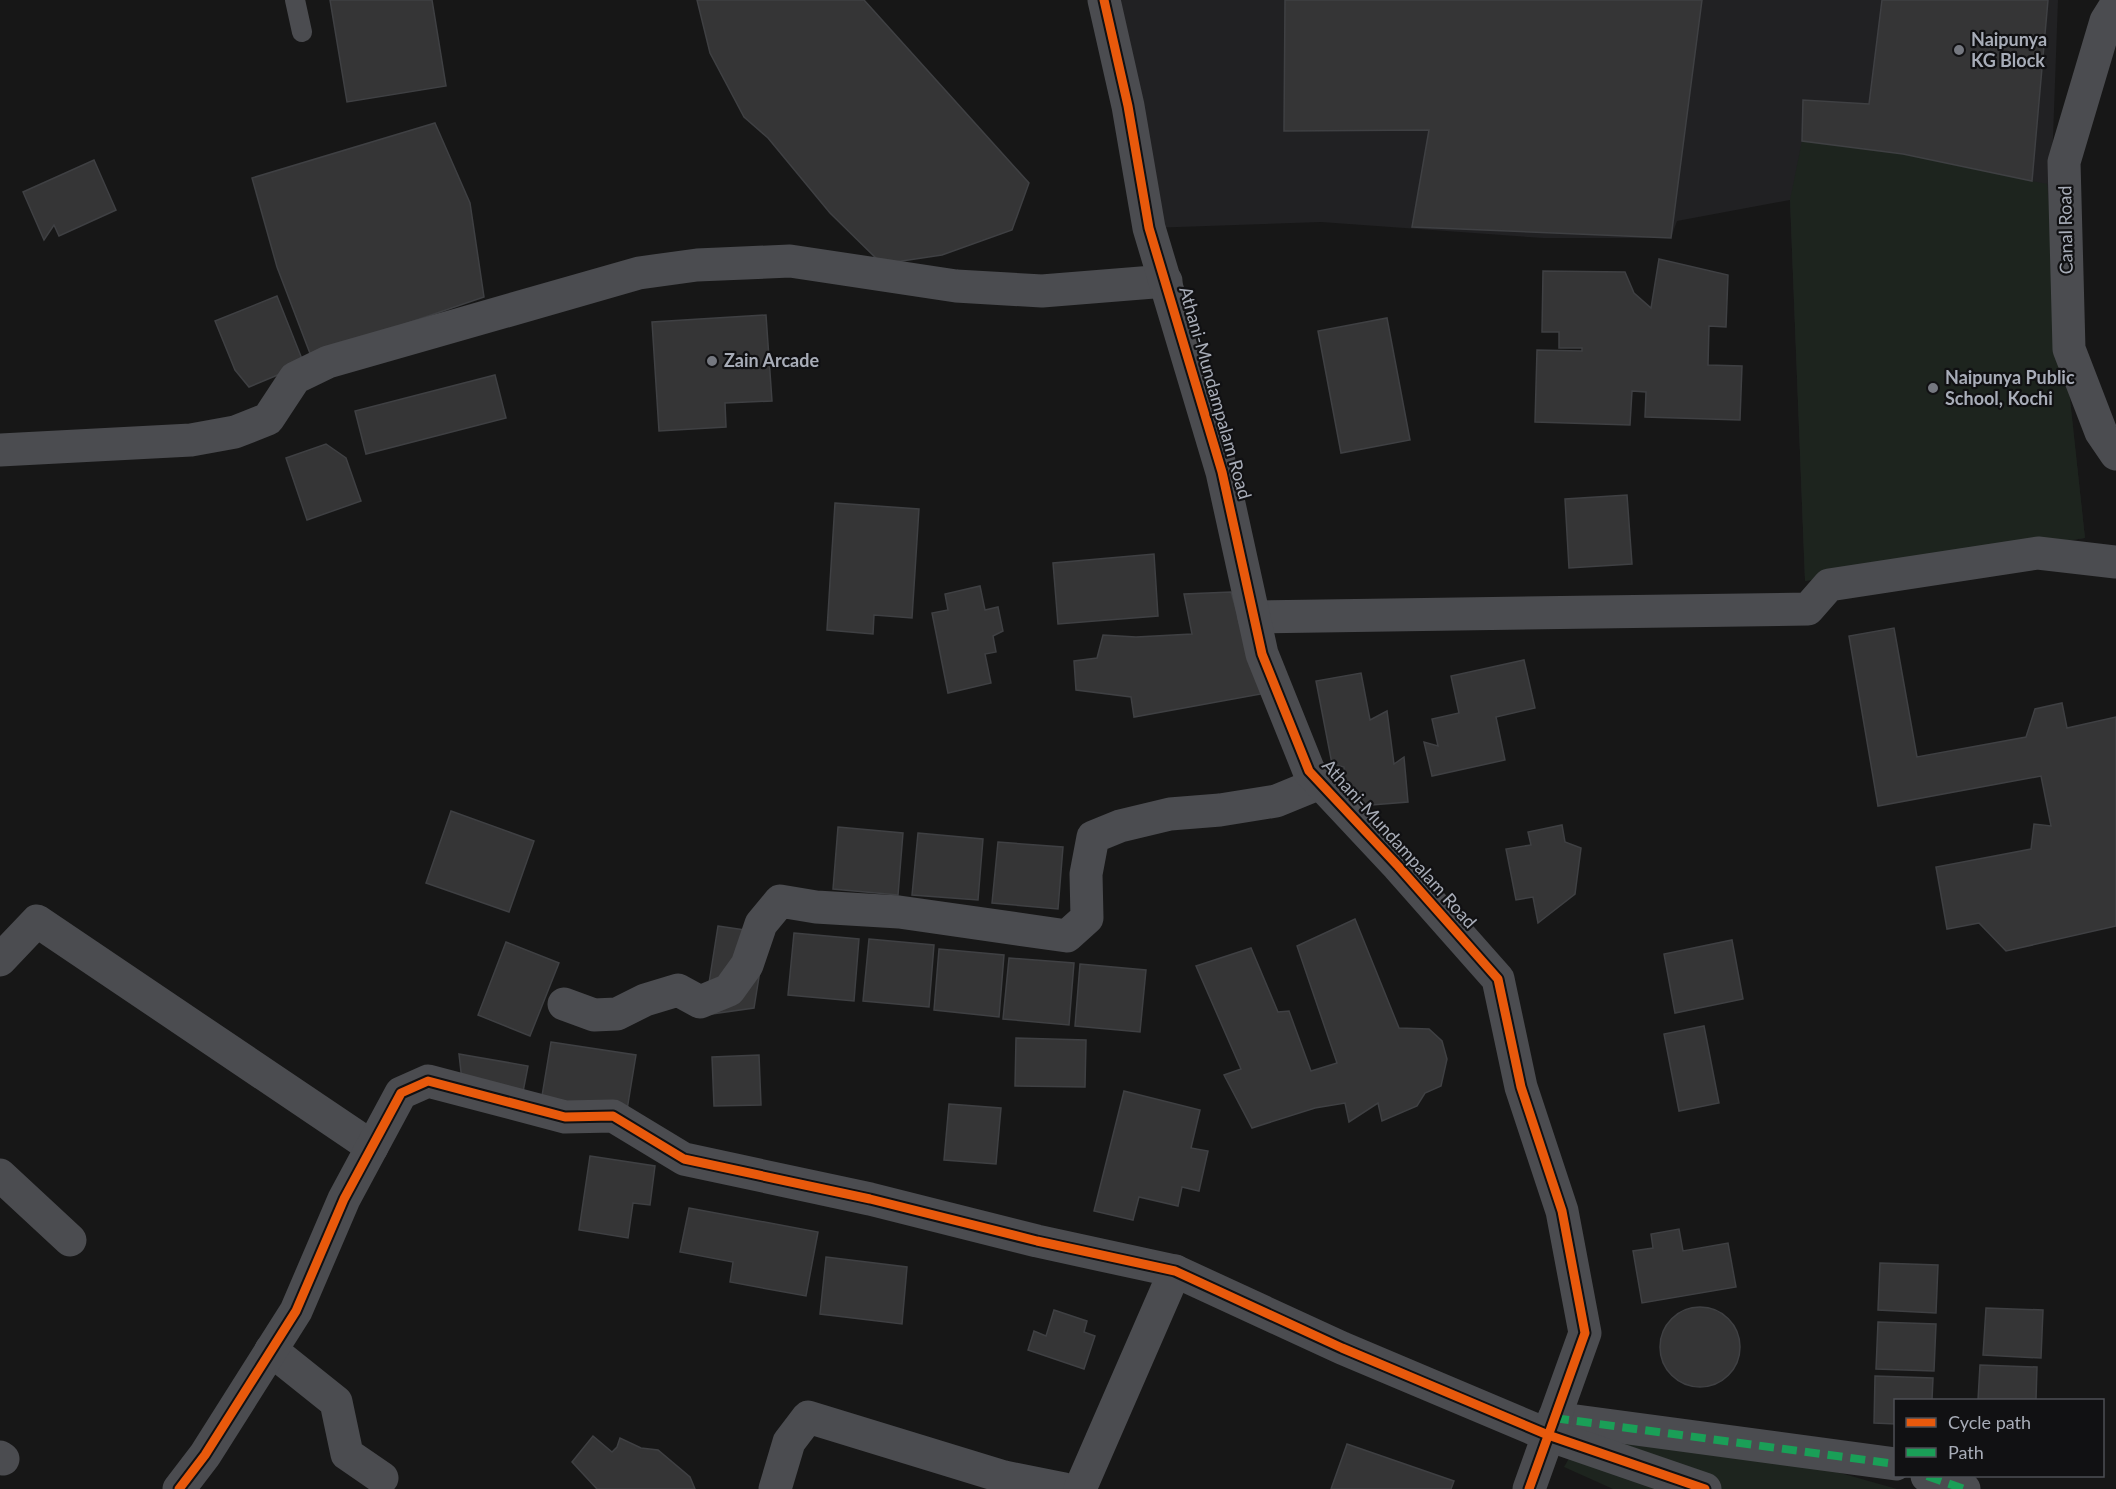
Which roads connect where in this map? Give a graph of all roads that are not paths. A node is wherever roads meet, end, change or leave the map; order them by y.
1 (295, 0) edge
2 (1104, 0) edge
3 (2116, 5) edge
4 (302, 32) dead end
5 (1166, 281) junction
6 (0, 450) edge
7 (2116, 454) edge
8 (2116, 562) edge
9 (1254, 617) junction
10 (1320, 783) junction
11 (0, 960) edge
12 (564, 1004) dead end
13 (372, 1147) junction
14 (0, 1175) edge
15 (70, 1240) dead end
16 (1175, 1271) junction
17 (271, 1350) junction
18 (1551, 1426) junction
19 (1894, 1464) edge
20 (1930, 1477) edge
21 (382, 1478) dead end
22 (180, 1489) edge
23 (775, 1489) edge
24 (1064, 1489) edge
25 (1080, 1489) edge
26 (1529, 1489) edge
27 (1705, 1489) edge
28 (1964, 1489) edge

1 - 4 lane
2 - 5 street, Athani-Mundampalam Road
3 - 7 street, Canal Road
5 - 6 street
5 - 9 street, Athani-Mundampalam Road
8 - 9 street
9 - 10 street, Athani-Mundampalam Road
10 - 12 street
10 - 18 street, Athani-Mundampalam Road
11 - 13 street
13 - 16 street
13 - 17 street
14 - 15 street
16 - 18 street
16 - 25 street
17 - 21 street
17 - 22 street
18 - 19 street
18 - 26 street, Athani-Mundampalam Road
18 - 27 street
20 - 28 street
23 - 24 street

